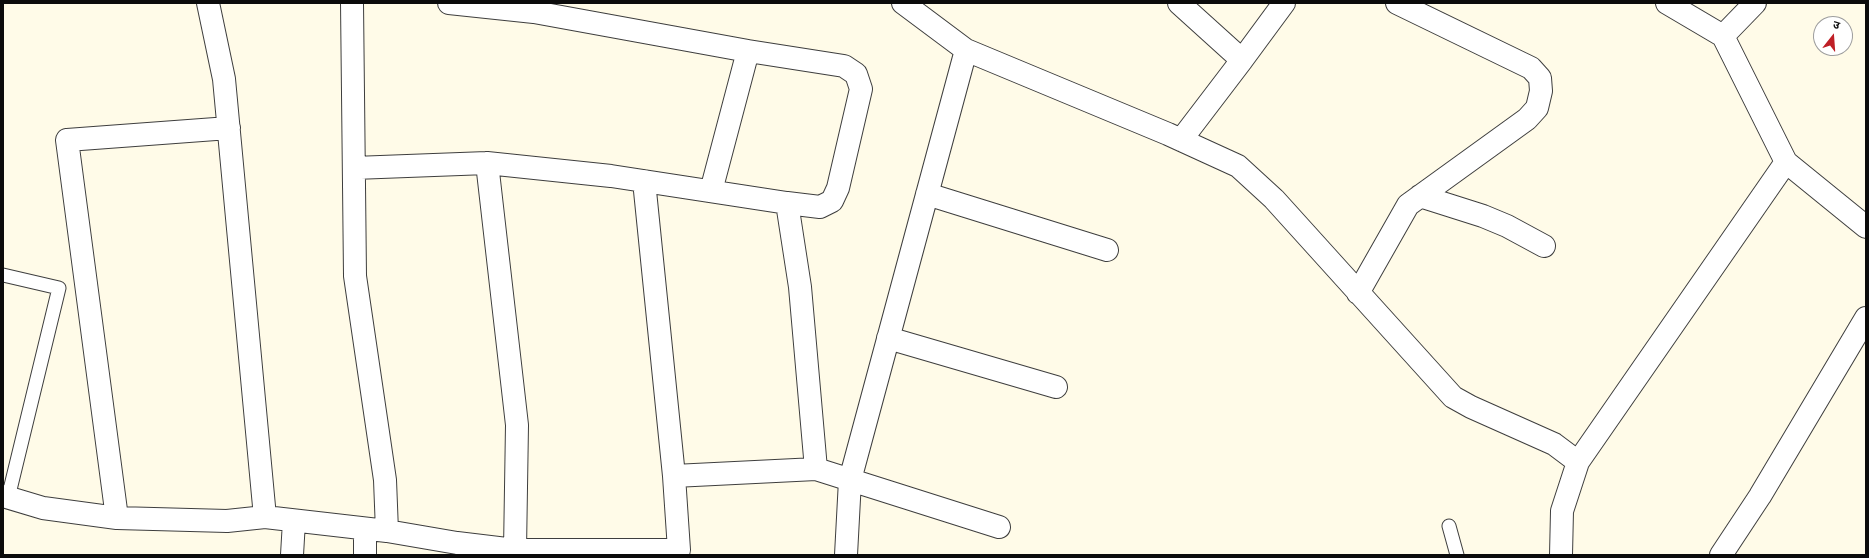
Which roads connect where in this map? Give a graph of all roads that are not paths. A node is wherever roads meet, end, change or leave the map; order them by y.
1 (208, 3) edge
2 (352, 3) edge
3 (449, 3) edge
4 (903, 3) edge
5 (1179, 3) edge
6 (1284, 3) edge
7 (1397, 3) edge
8 (1667, 3) edge
9 (1755, 3) edge
10 (1723, 36) junction
11 (966, 50) junction
12 (748, 51) junction
13 (1242, 60) junction
14 (229, 128) junction
15 (1181, 140) junction
16 (1786, 162) junction
17 (487, 163) junction
18 (354, 168) junction
19 (644, 180) junction
20 (711, 191) junction
21 (927, 194) junction
22 (1420, 196) junction
23 (787, 203) junction
24 (1866, 227) edge
25 (1544, 246) dead end
26 (1107, 250) dead end
27 (3, 275) edge
28 (1358, 293) junction
29 (1866, 318) edge
30 (888, 338) junction
31 (1056, 387) dead end
32 (1578, 462) junction
33 (816, 469) junction
34 (674, 476) junction
35 (850, 480) junction
36 (5, 497) edge
37 (265, 517) junction
38 (117, 518) junction
39 (294, 521) junction
40 (1449, 526) dead end
41 (999, 527) dead end
42 (365, 529) junction
43 (387, 531) junction
44 (679, 552) edge
45 (515, 553) edge
46 (292, 555) edge
47 (365, 555) edge
48 (846, 555) edge
49 (1457, 555) edge
50 (1561, 555) edge
51 (1721, 555) edge

1 - 14 street
2 - 18 street
3 - 12 street
4 - 11 street
5 - 13 street
6 - 13 street
7 - 22 street
8 - 10 street
9 - 10 street
10 - 16 street
11 - 15 street
11 - 21 street
12 - 20 street
12 - 23 street
13 - 15 street
14 - 37 street
14 - 38 street
15 - 28 street
16 - 24 street
16 - 32 street
17 - 18 street
17 - 19 street
17 - 45 street
18 - 43 street
19 - 20 street
19 - 34 street
20 - 23 street
21 - 26 street
21 - 30 street
22 - 25 street
22 - 28 street
23 - 33 street
27 - 36 lane
28 - 32 street
29 - 51 street
30 - 31 street
30 - 35 street
32 - 50 street
33 - 34 street
33 - 35 street
34 - 44 street
35 - 41 street
35 - 48 street
36 - 38 street
37 - 38 street
37 - 39 street
39 - 42 street
39 - 46 street
40 - 49 lane
42 - 43 street
42 - 47 street
43 - 45 street
44 - 45 street

